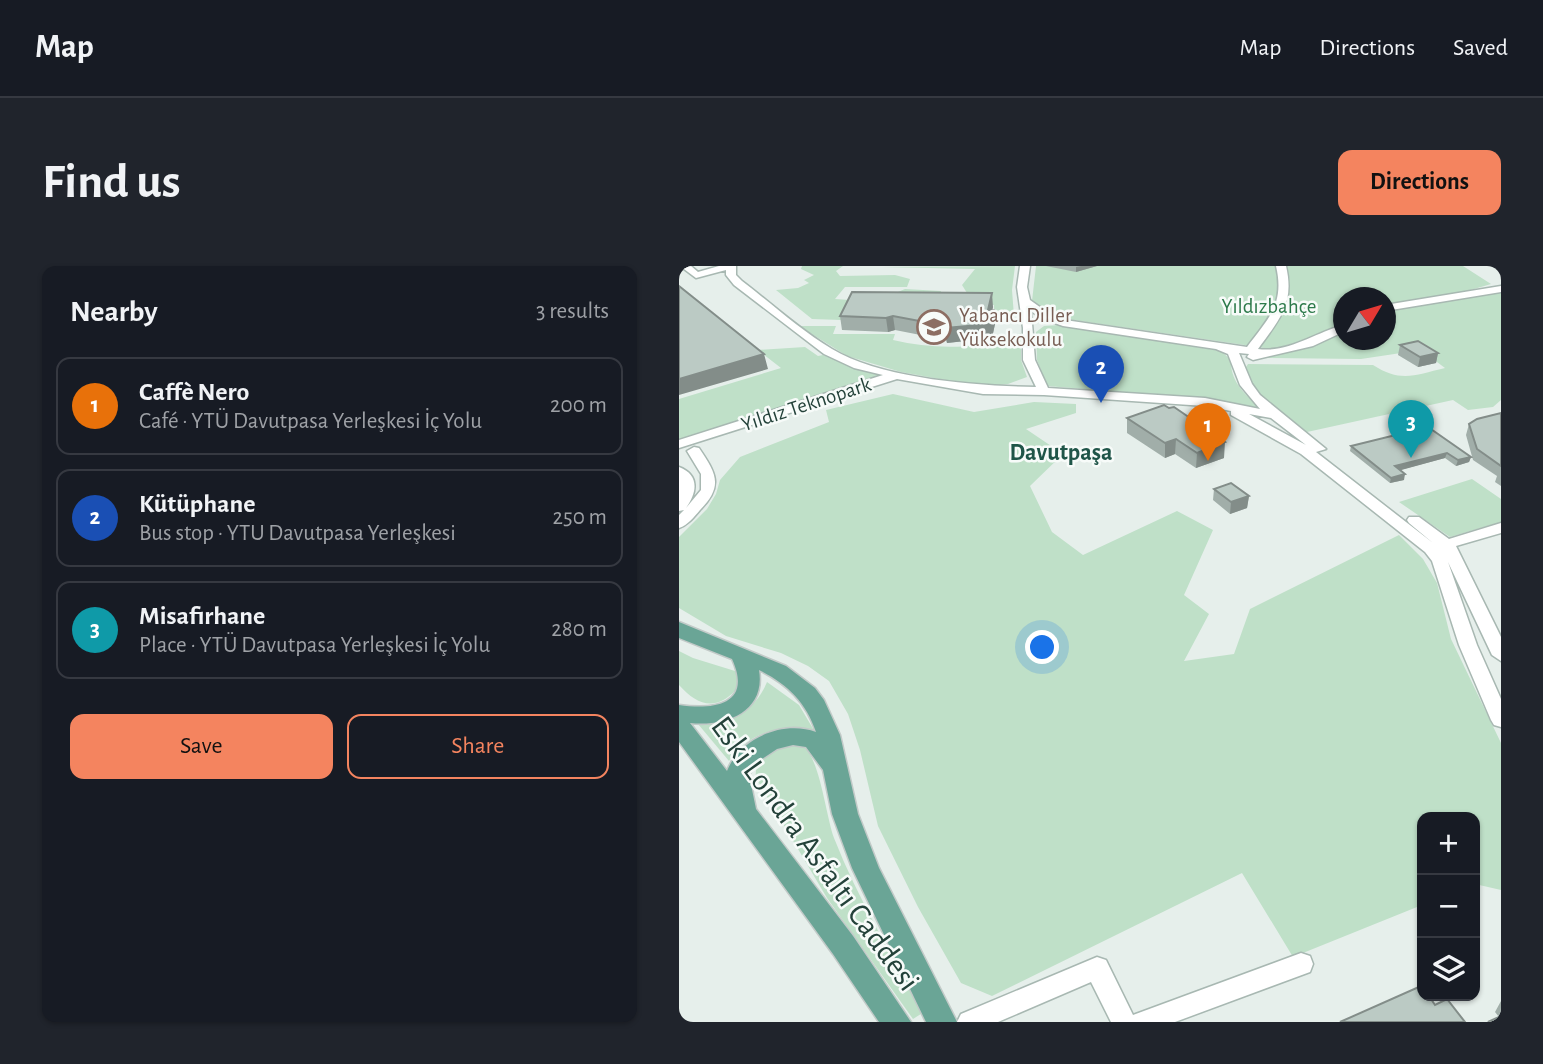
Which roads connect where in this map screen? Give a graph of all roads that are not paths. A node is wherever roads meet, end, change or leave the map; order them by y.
1 (712, 266) edge
2 (731, 266) edge
3 (1025, 266) edge
4 (1272, 266) edge
5 (1281, 266) edge
6 (691, 270) edge
7 (1501, 289) edge
8 (1024, 302) junction
9 (1396, 306) edge
10 (1063, 323) junction
11 (1029, 332) junction
12 (1333, 333) edge
13 (1218, 346) junction
14 (1244, 354) junction
15 (897, 375) junction
16 (1036, 378) junction
17 (983, 390) junction
18 (1044, 391) junction
19 (1220, 404) junction
20 (1279, 416) junction
21 (686, 447) edge
22 (679, 462) edge
23 (679, 471) edge
24 (679, 507) edge
25 (679, 523) edge
26 (1501, 528) edge
27 (1501, 539) edge
28 (1444, 553) junction
29 (679, 629) edge
30 (740, 654) junction
31 (1501, 655) edge
32 (679, 713) edge
33 (1501, 720) edge
34 (679, 725) edge
35 (836, 778) junction
36 (747, 818) junction
37 (1301, 964) dead end
38 (896, 1022) edge
39 (943, 1022) edge
40 (970, 1022) edge
41 (1124, 1022) edge
42 (1143, 1022) edge

1 - 6 street
2 - 6 street
2 - 15 street
3 - 8 street
4 - 14 street
5 - 14 street
7 - 9 street
8 - 10 street
8 - 11 street
10 - 11 street
10 - 13 street
11 - 16 street
12 - 14 street
13 - 14 street
13 - 20 street
15 - 17 street
15 - 21 street, Yıldız Teknopark
16 - 17 street
16 - 18 street
17 - 18 street
18 - 19 street
19 - 20 street
19 - 28 street
20 - 28 street
21 - 22 street, Yıldız Teknopark
21 - 25 street
23 - 24 street
26 - 28 street
27 - 28 street
28 - 31 street
28 - 33 street
29 - 30 main road, Eski Londra Asfaltı Caddesi
30 - 32 main road
30 - 35 main road, Eski Londra Asfaltı Caddesi
34 - 36 main road, Eski Londra Asfaltı Caddesi
35 - 36 main road
35 - 39 main road, Eski Londra Asfaltı Caddesi
36 - 38 main road, Eski Londra Asfaltı Caddesi
37 - 42 street
40 - 41 street

